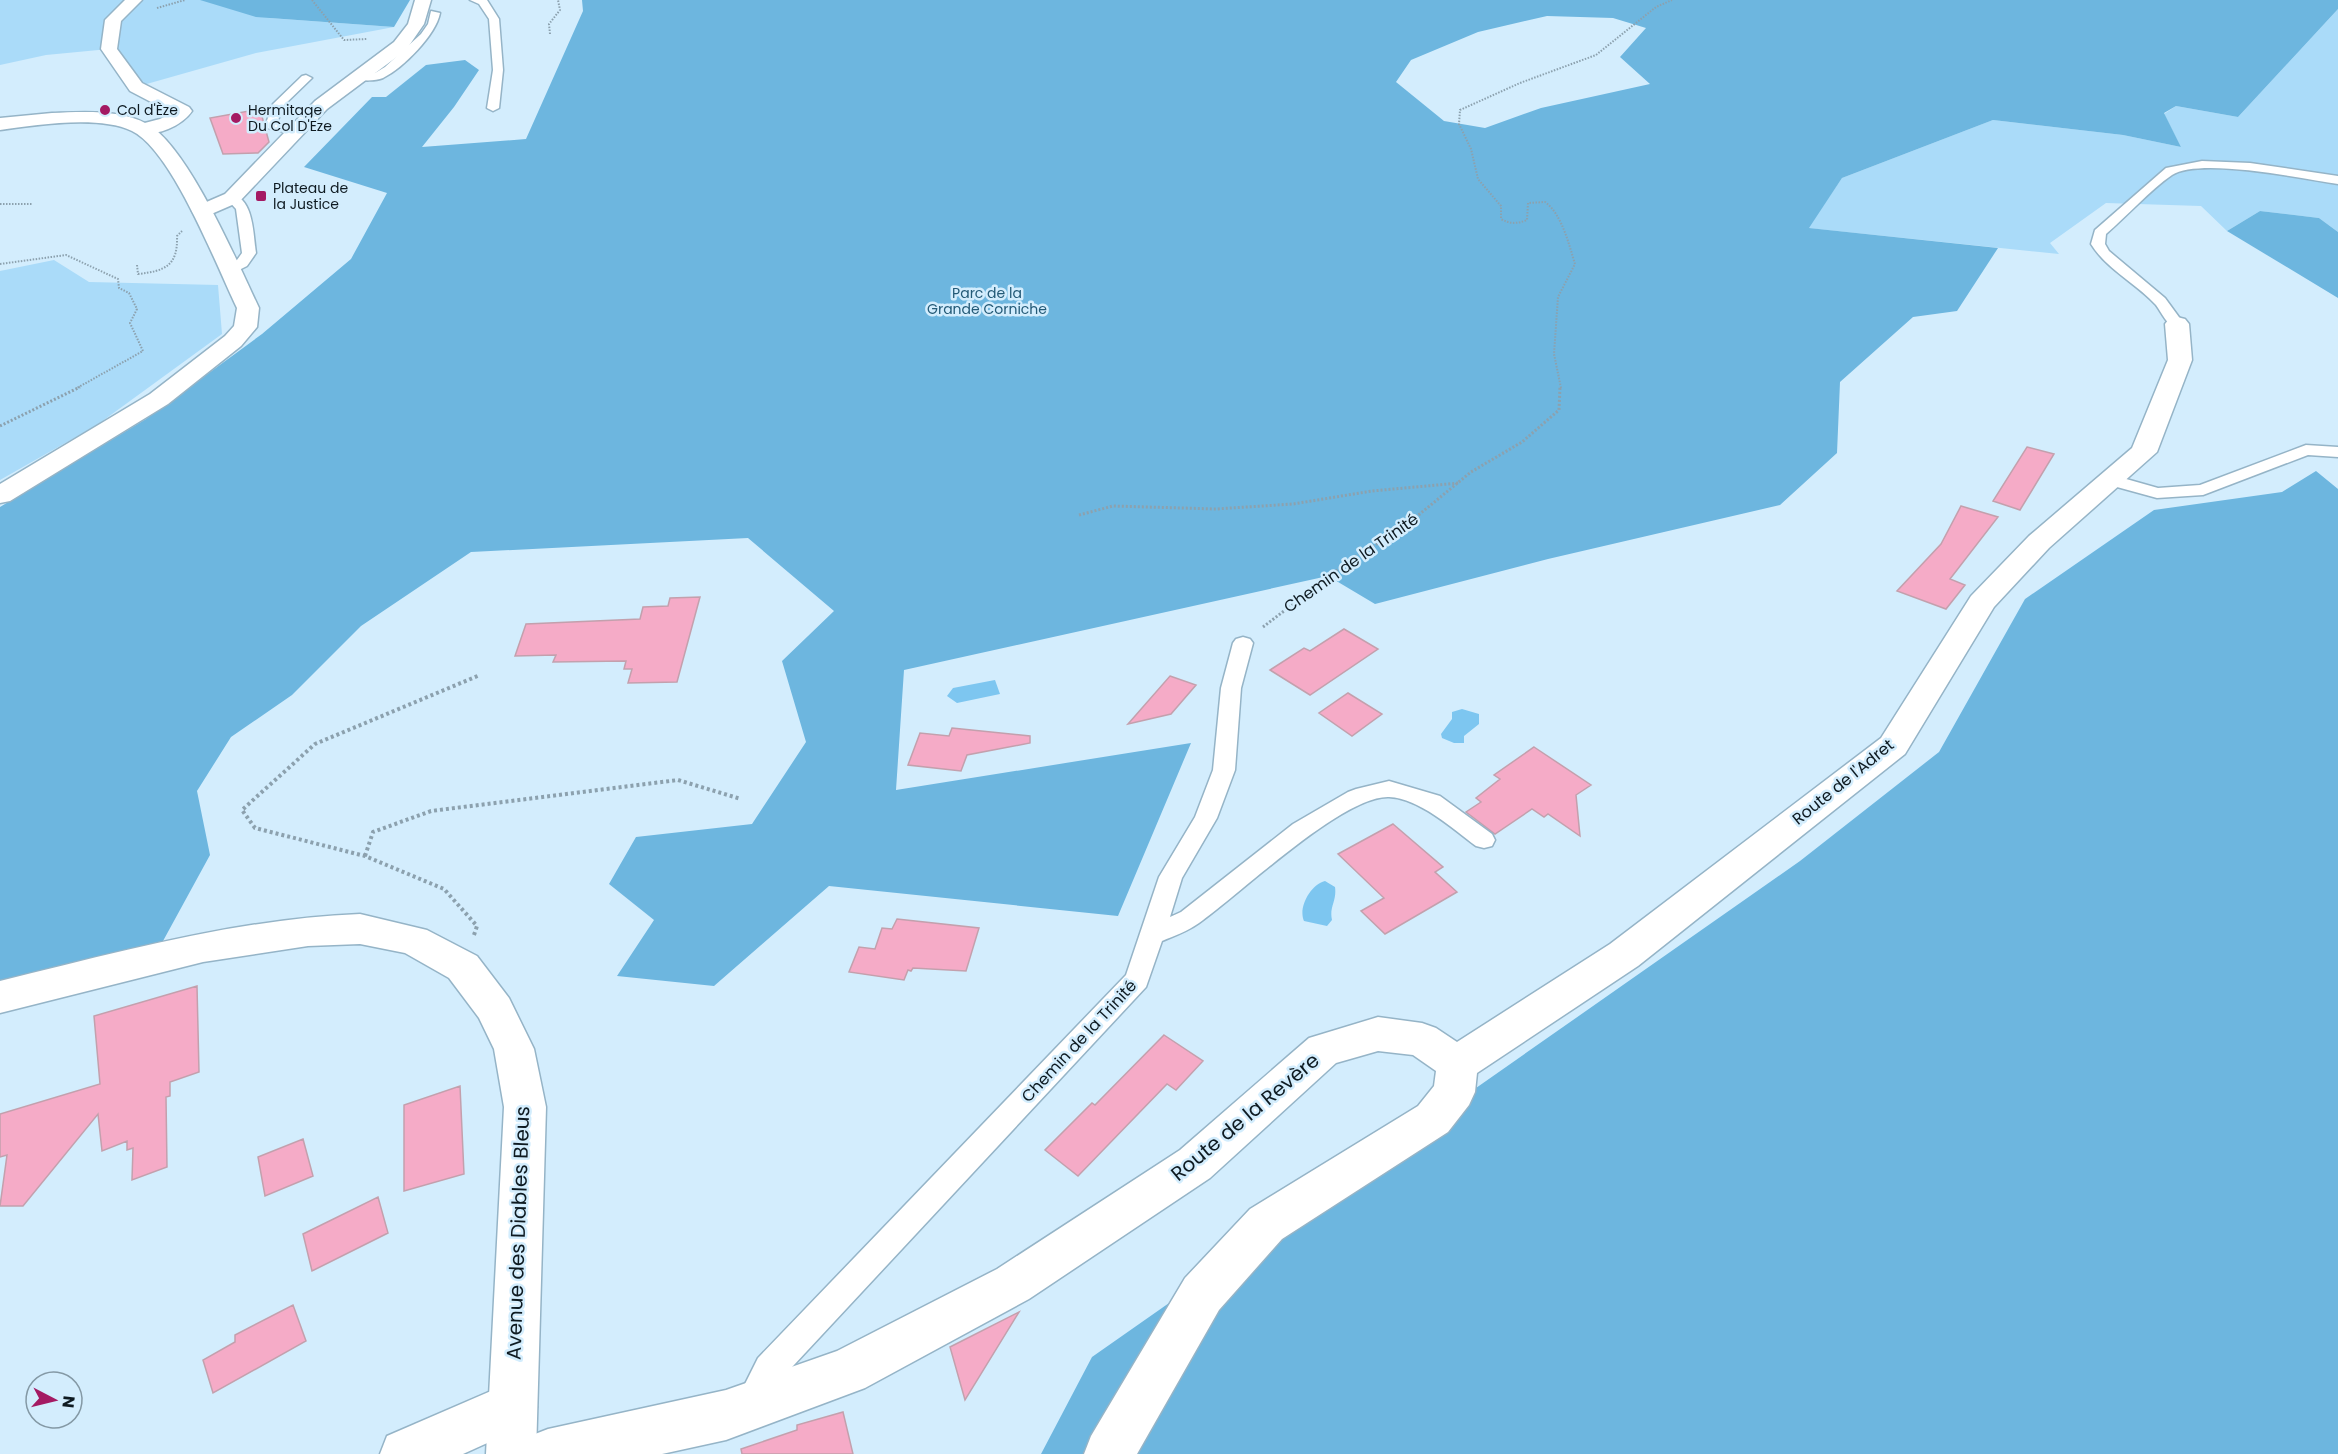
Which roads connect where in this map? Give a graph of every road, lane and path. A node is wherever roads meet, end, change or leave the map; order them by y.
1 (134, 0) edge
2 (312, 0) edge
3 (475, 0) edge
4 (558, 0) edge
5 (1672, 0) edge
6 (429, 5) edge
7 (550, 34) dead end
8 (399, 46) junction
9 (359, 77) junction
10 (306, 78) dead end
11 (493, 108) dead end
12 (0, 123) edge
13 (144, 129) junction
14 (295, 132) junction
15 (2338, 180) edge
16 (232, 198) junction
17 (0, 204) edge
18 (33, 204) dead end
19 (202, 211) junction
20 (0, 264) edge
21 (137, 266) dead end
22 (229, 271) junction
23 (2177, 324) joint
24 (0, 426) edge
25 (2338, 452) edge
26 (2112, 480) junction
27 (1459, 483) junction
28 (0, 495) edge
29 (1079, 515) dead end
30 (1243, 644) joint
31 (480, 675) dead end
32 (741, 799) dead end
33 (1484, 840) dead end
34 (365, 856) junction
35 (1154, 935) junction
36 (463, 967) junction
37 (0, 997) edge
38 (1457, 1064) junction
39 (749, 1408) junction
40 (512, 1431) edge
41 (405, 1454) edge
42 (548, 1454) edge
43 (1109, 1454) edge

1 - 13 street
2 - 8 path
3 - 11 lane
4 - 7 path
5 - 27 path, Chemin de la Trinité
6 - 8 street
6 - 9 lane
8 - 9 street
9 - 14 street
10 - 14 lane
12 - 13 street
13 - 19 street
14 - 16 street
15 - 23 lane
16 - 19 street
16 - 22 lane
17 - 18 path
19 - 21 path
19 - 22 street
20 - 24 path
22 - 28 street
23 - 26 street, Route de l'Adret
25 - 26 lane
26 - 38 street, Route de l'Adret
27 - 29 path
27 - 30 path, Chemin de la Trinité
30 - 35 lane, Chemin de la Trinité
31 - 34 path
32 - 34 path
33 - 35 lane
34 - 36 path
35 - 39 lane, Chemin de la Trinité
36 - 37 street, Avenue des Diables Bleus
36 - 40 street, Avenue des Diables Bleus
38 - 39 street, Route de la Revère
38 - 43 street
39 - 42 street, Route de la Revère
40 - 41 street

